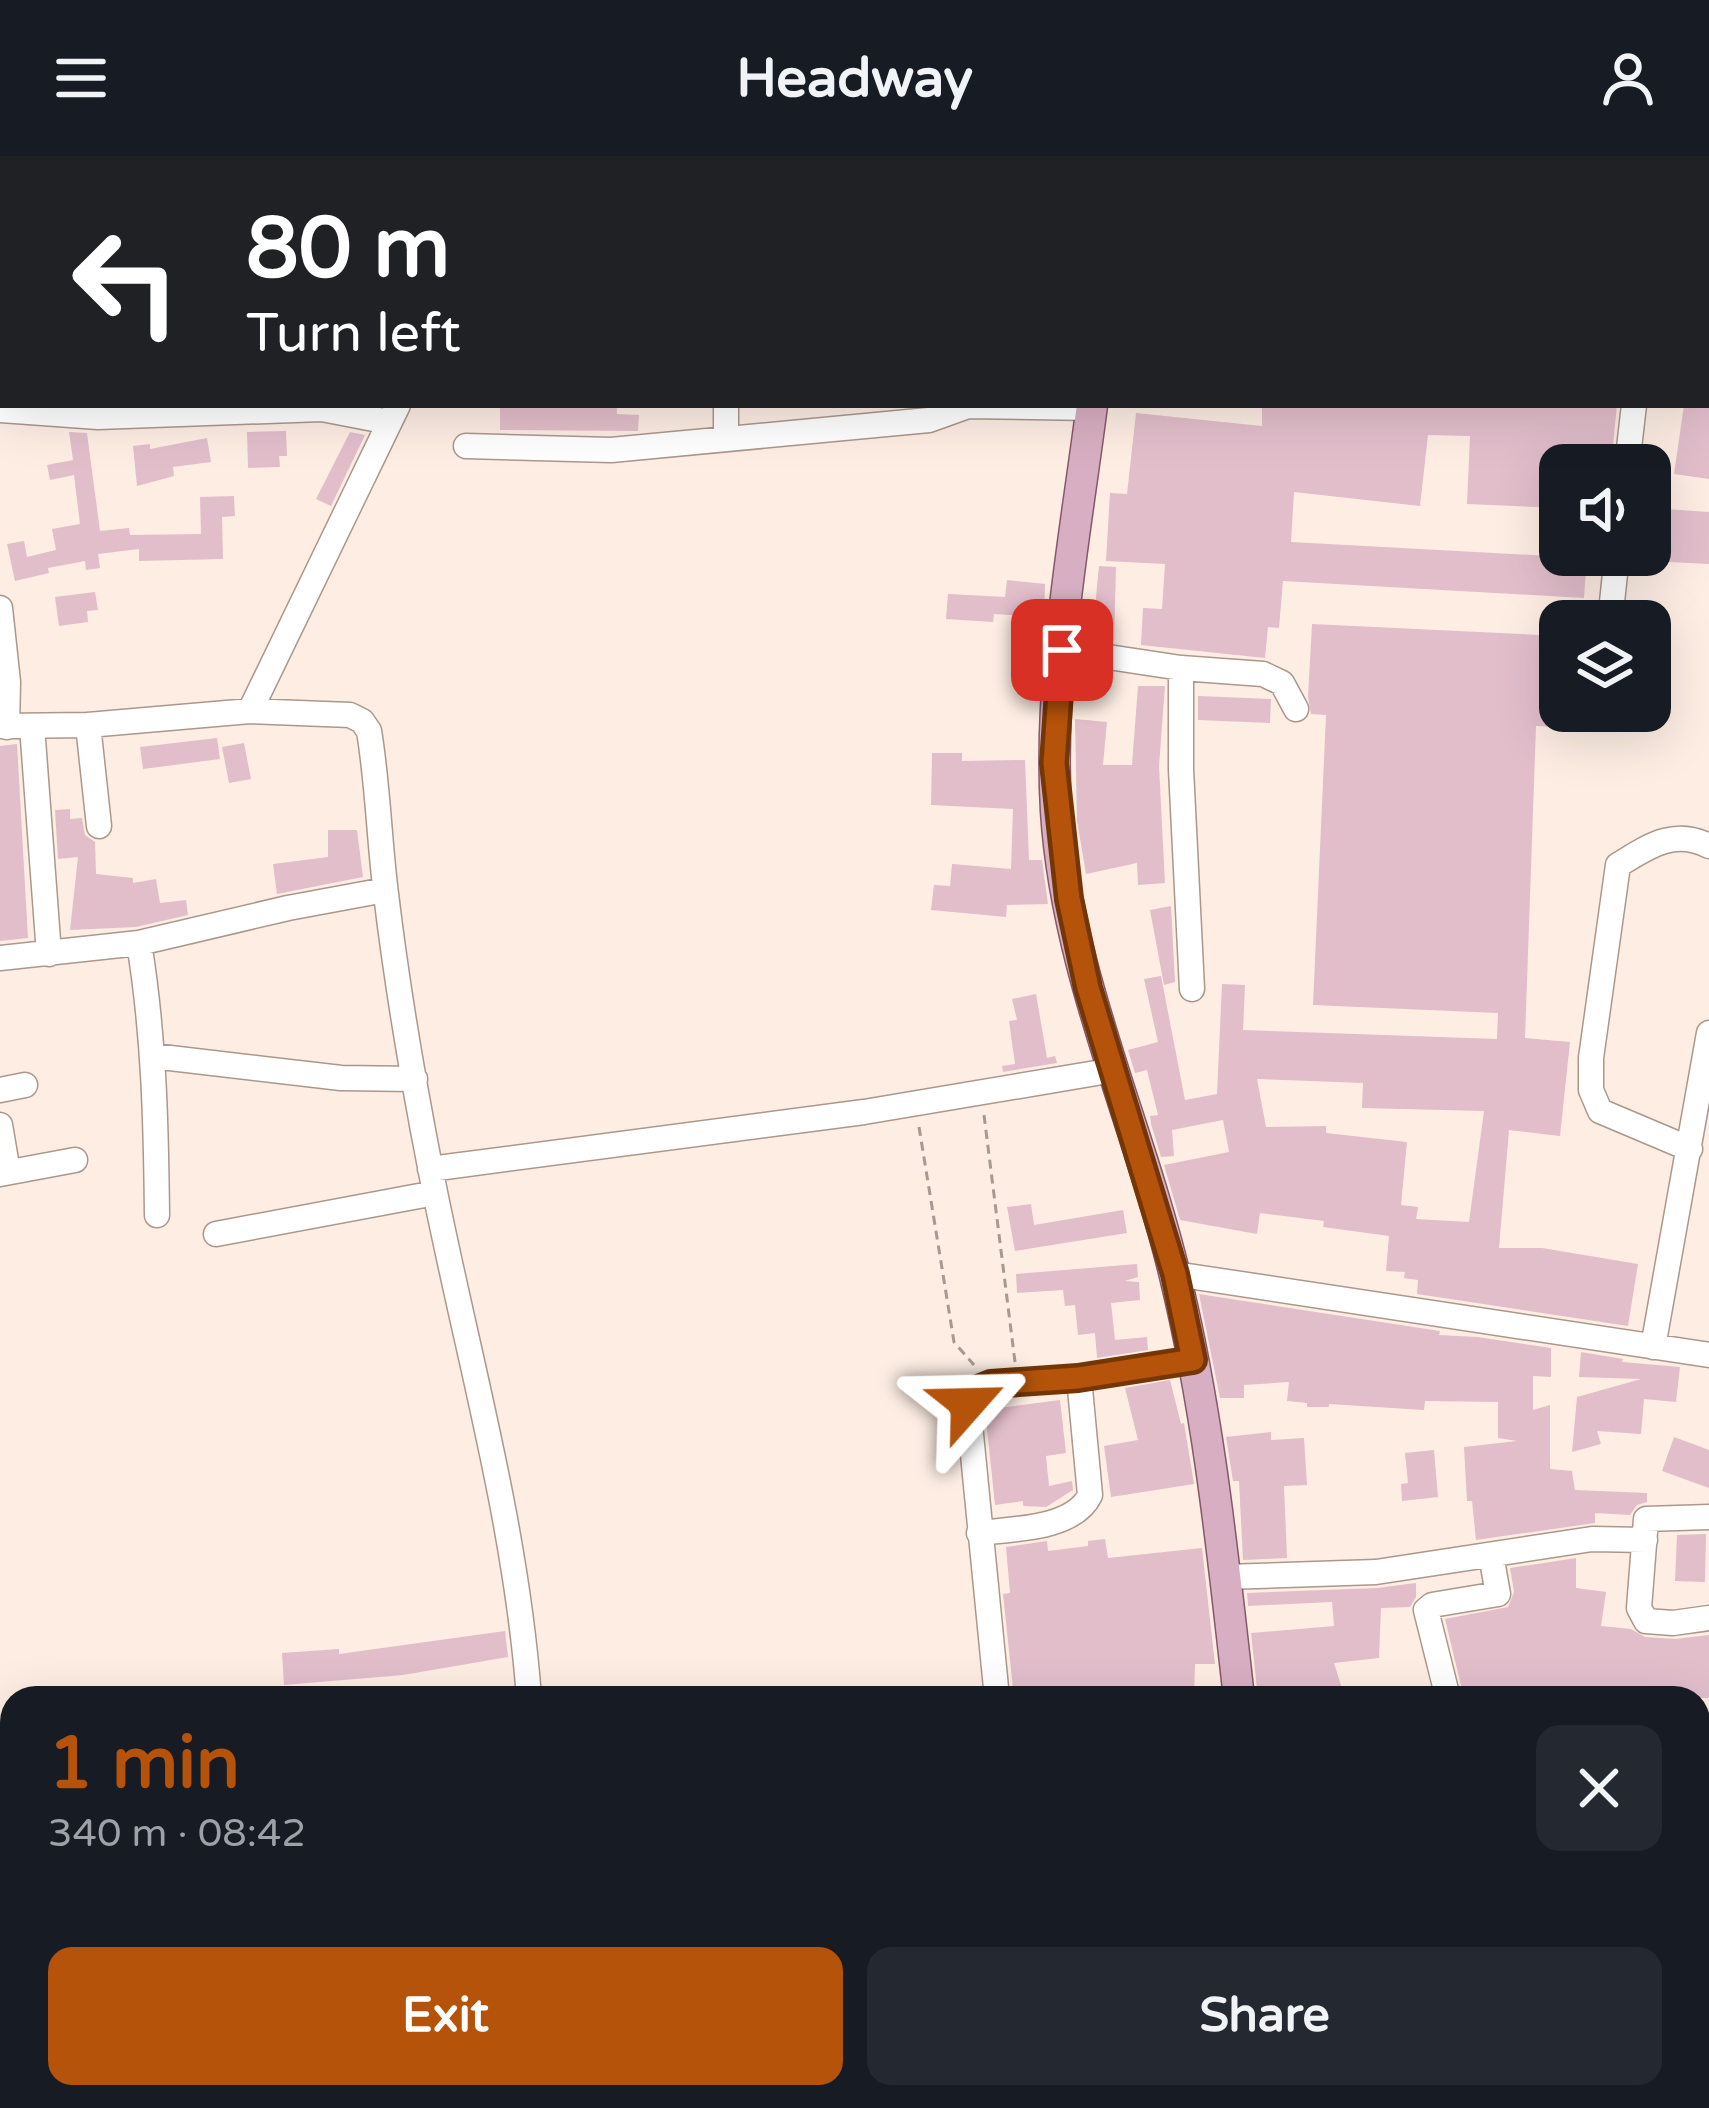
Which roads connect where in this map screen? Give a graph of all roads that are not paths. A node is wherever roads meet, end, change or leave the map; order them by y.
1 (726, 408) edge
2 (964, 408) edge
3 (1092, 408) edge
4 (1634, 408) edge
5 (191, 409) edge
6 (0, 410) edge
7 (128, 410) edge
8 (394, 413) edge
9 (726, 438) junction
10 (1630, 444) edge
11 (466, 446) dead end
12 (0, 608) edge
13 (1062, 650) junction
14 (1181, 668) junction
15 (1296, 709) dead end
16 (250, 711) junction
17 (88, 725) junction
18 (13, 726) edge
19 (99, 826) dead end
20 (1709, 846) edge
21 (386, 890) junction
22 (139, 944) junction
23 (49, 955) junction
24 (0, 958) edge
25 (1192, 989) dead end
26 (1709, 1034) edge
27 (153, 1056) junction
28 (1114, 1070) junction
29 (415, 1079) junction
30 (0, 1125) edge
31 (1690, 1149) junction
32 (75, 1160) dead end
33 (4, 1173) edge
34 (433, 1181) junction
35 (157, 1215) dead end
36 (216, 1234) dead end
37 (1175, 1274) junction
38 (1653, 1347) junction
39 (1709, 1355) edge
40 (1193, 1360) junction
41 (1078, 1378) junction
42 (1709, 1517) edge
43 (980, 1534) junction
44 (1645, 1540) junction
45 (1491, 1555) junction
46 (1225, 1576) junction
47 (1709, 1618) edge
48 (529, 1686) edge
49 (996, 1686) edge
50 (1238, 1686) edge
51 (1445, 1686) edge

1 - 9 street
2 - 9 street
3 - 13 main road
4 - 10 street
5 - 7 street
5 - 8 street
6 - 7 street
8 - 16 street
9 - 11 street
12 - 18 street
13 - 14 street
13 - 28 main road
14 - 15 street
14 - 25 street
16 - 17 street
16 - 21 street
17 - 18 street
17 - 19 street
18 - 23 street
20 - 31 street
21 - 22 street
21 - 29 street
22 - 23 street
22 - 27 street
23 - 24 street
26 - 31 street
27 - 29 street
27 - 35 street
28 - 34 street
28 - 37 main road
29 - 34 street
30 - 33 street
31 - 38 street
32 - 33 street
34 - 36 street
34 - 48 street
37 - 38 street
37 - 40 main road
38 - 39 street
40 - 41 street
40 - 46 main road
41 - 43 street
41 - 43 street
42 - 44 street
43 - 49 street
44 - 45 street
44 - 47 street
45 - 46 street
45 - 51 street
46 - 50 main road

